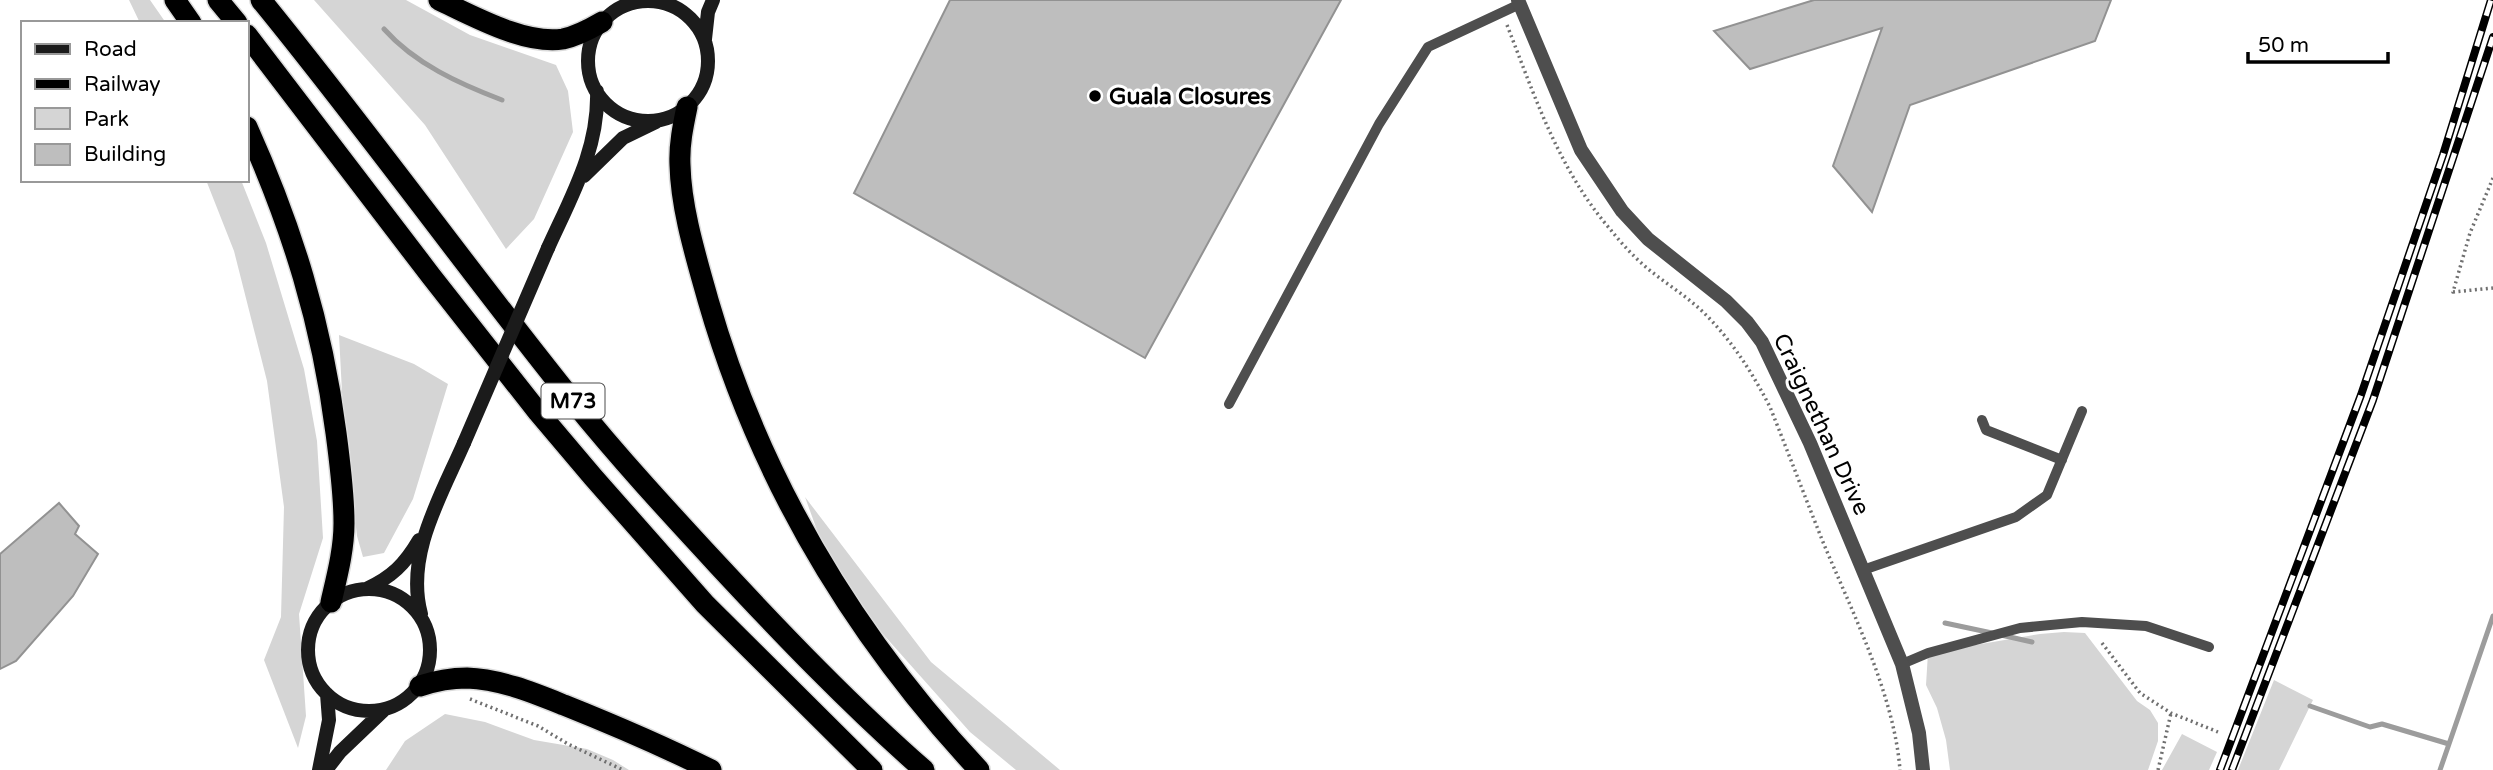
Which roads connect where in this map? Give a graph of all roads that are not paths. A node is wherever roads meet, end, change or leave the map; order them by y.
1 (175, 0) edge
2 (218, 0) edge
3 (261, 0) edge
4 (439, 0) edge
5 (656, 0) edge
6 (713, 0) edge
7 (1519, 2) edge
8 (190, 21) edge
9 (235, 21) edge
10 (602, 22) junction
11 (248, 36) edge
12 (705, 39) junction
13 (597, 92) junction
14 (687, 107) junction
15 (662, 119) junction
16 (248, 129) edge
17 (580, 180) junction
18 (1229, 404) dead end
19 (2082, 411) dead end
20 (1982, 420) dead end
21 (2062, 460) junction
22 (429, 524) junction
23 (1863, 570) junction
24 (366, 589) junction
25 (331, 602) junction
26 (422, 618) junction
27 (2209, 648) dead end
28 (1902, 664) junction
29 (420, 686) junction
30 (327, 694) junction
31 (383, 710) junction
32 (319, 770) edge
33 (326, 770) edge
34 (711, 770) edge
35 (872, 770) edge
36 (924, 770) edge
37 (979, 770) edge
38 (1923, 770) edge

1 - 8 highway
2 - 9 highway
3 - 36 highway, M73
4 - 10 highway
5 - 10 street
5 - 12 street
6 - 12 street
7 - 18 lane
7 - 23 street, Craignethan Drive
10 - 13 street
11 - 35 highway, M73
12 - 14 street
13 - 15 street
13 - 17 street
14 - 15 street
14 - 37 highway
15 - 17 street
16 - 25 highway
17 - 22 street, bridge
19 - 21 lane
20 - 21 lane
21 - 23 lane
22 - 24 street
22 - 26 street
23 - 28 street, Craignethan Drive
24 - 25 street
24 - 26 street
25 - 30 street
26 - 29 street
27 - 28 lane
28 - 38 street, Craignethan Drive
29 - 31 street
29 - 34 highway
30 - 31 street
30 - 32 street
31 - 33 street

